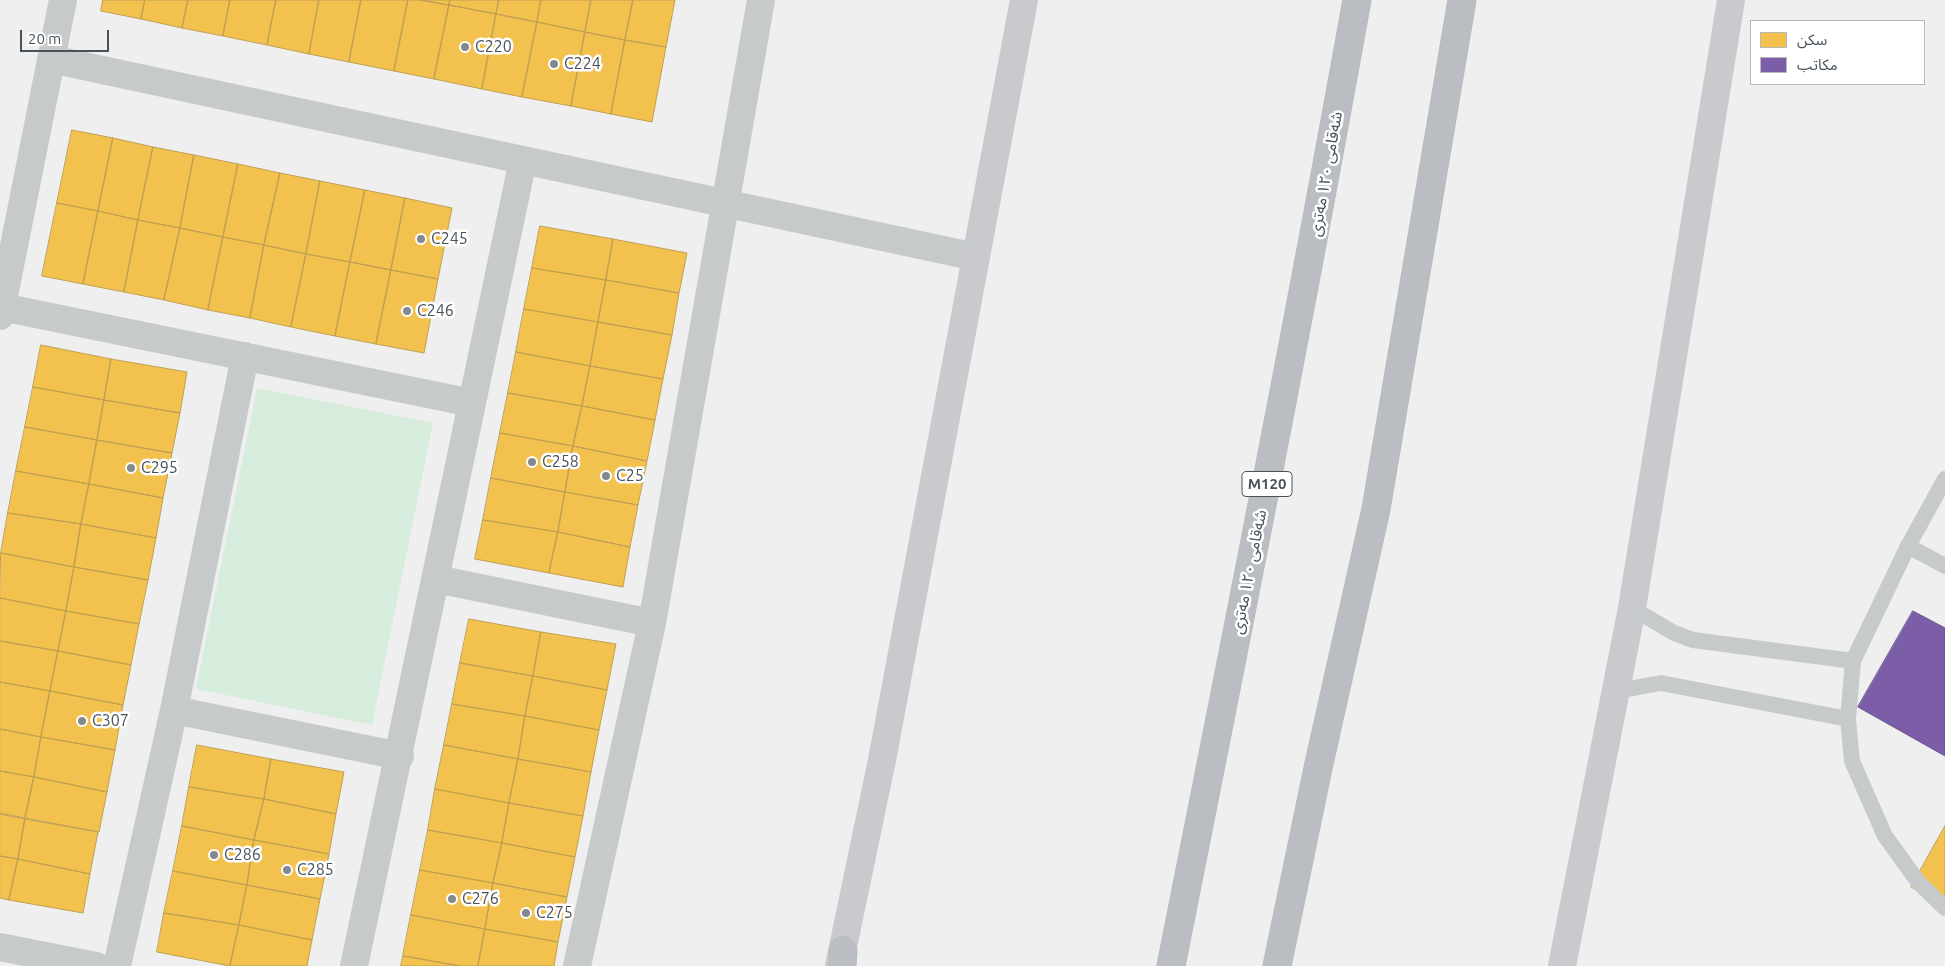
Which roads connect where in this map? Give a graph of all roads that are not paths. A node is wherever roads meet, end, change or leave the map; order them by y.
1 (63, 0) edge
2 (761, 0) edge
3 (1024, 0) edge
4 (1357, 0) edge
5 (1462, 0) edge
6 (1731, 0) edge
7 (51, 59) junction
8 (523, 160) junction
9 (725, 204) junction
10 (10, 211) edge
11 (976, 258) junction
12 (1, 311) edge
13 (245, 356) junction
14 (472, 402) junction
15 (1945, 479) edge
16 (1908, 546) junction
17 (1945, 566) edge
18 (436, 579) junction
19 (1632, 608) junction
20 (652, 623) junction
21 (1853, 661) junction
22 (1617, 691) junction
23 (174, 710) junction
24 (1848, 719) junction
25 (400, 756) junction
26 (1945, 908) edge
27 (0, 947) edge
28 (841, 961) edge
29 (96, 966) edge
30 (117, 966) edge
31 (354, 966) edge
32 (577, 966) edge
33 (1171, 966) edge
34 (1277, 966) edge
35 (1562, 966) edge

1 - 7 street
2 - 9 street
3 - 11 street
4 - 33 highway, شەقامی ١٢٠ مەتری / M120
5 - 34 highway
6 - 19 street
7 - 8 street
7 - 10 street
8 - 9 street
8 - 14 street
9 - 11 street
9 - 20 street
10 - 12 street
11 - 28 street
12 - 13 street
13 - 14 street
13 - 23 street
14 - 18 street
15 - 16 lane
16 - 17 lane
16 - 21 lane
18 - 20 street
18 - 25 street
19 - 21 lane
19 - 22 street
20 - 32 street
21 - 24 lane
22 - 24 lane
22 - 35 street
23 - 25 street
23 - 30 street
24 - 26 lane
25 - 31 street
27 - 29 street

